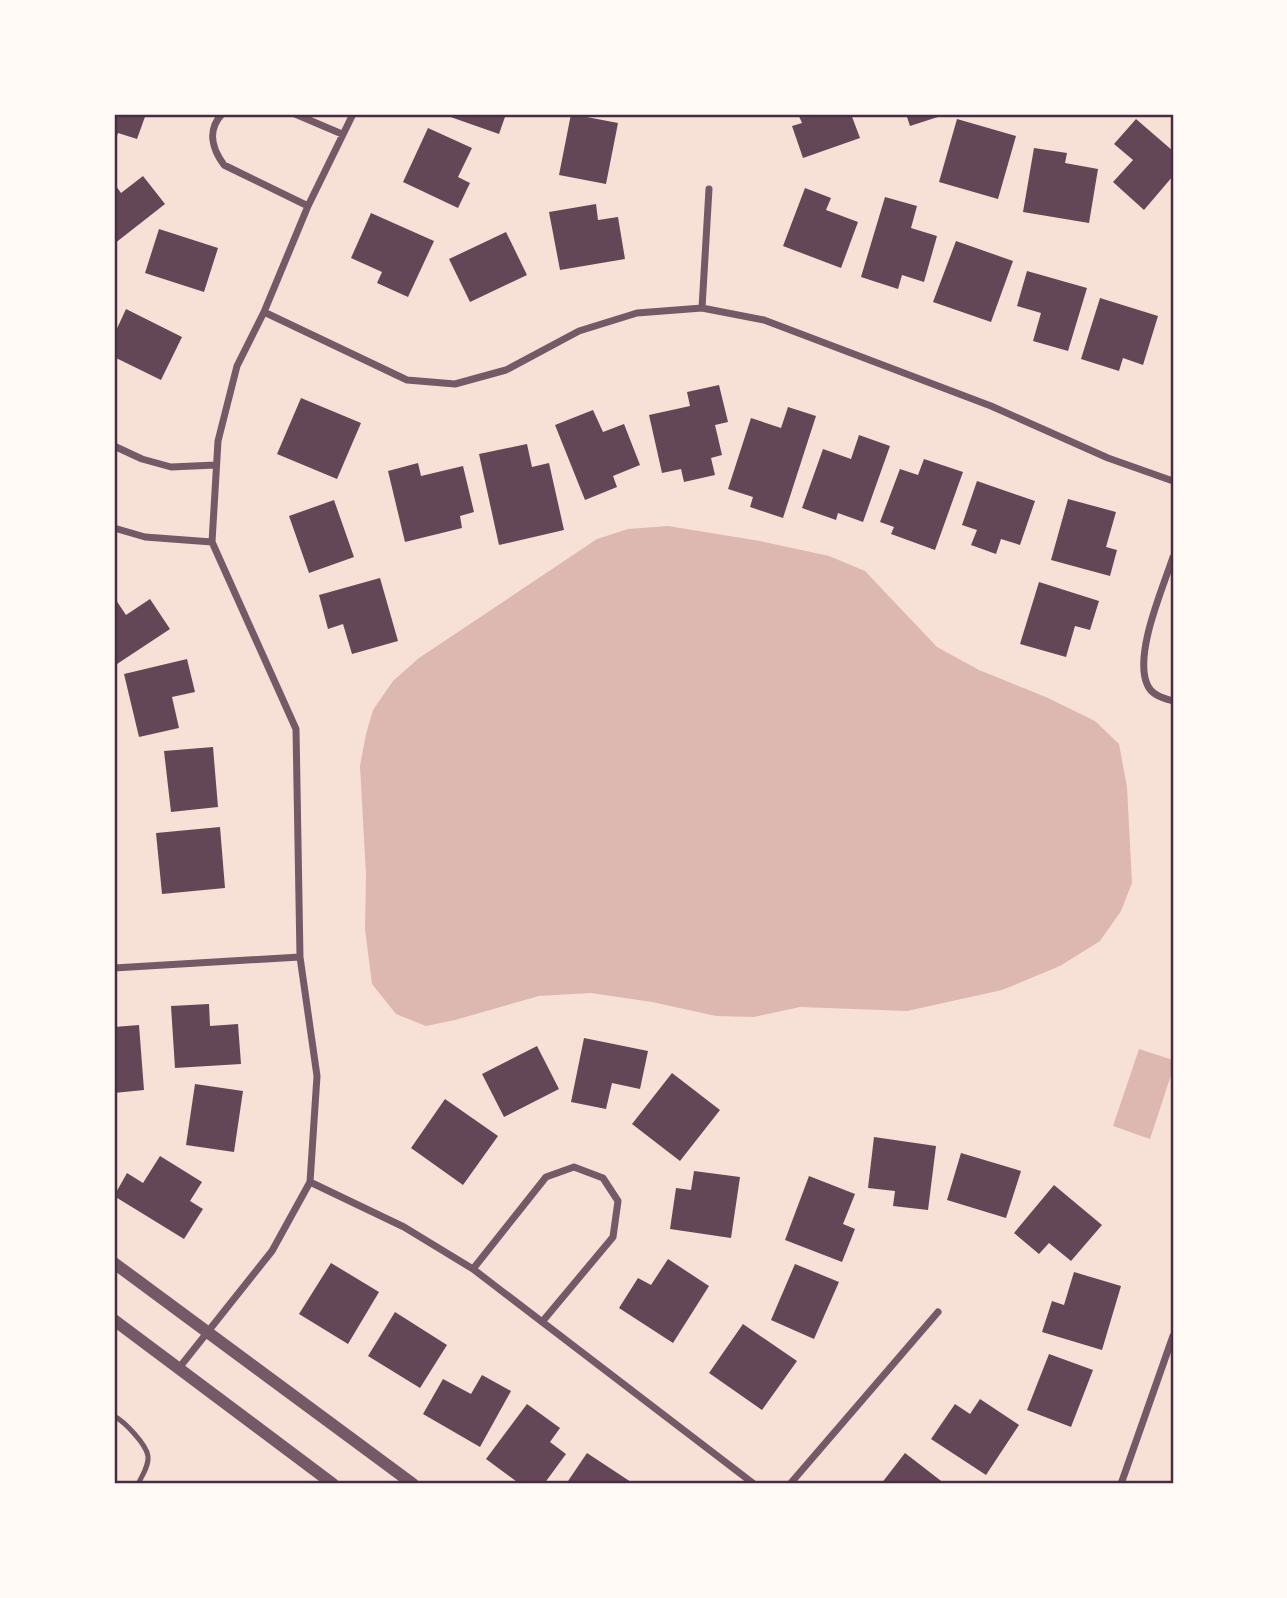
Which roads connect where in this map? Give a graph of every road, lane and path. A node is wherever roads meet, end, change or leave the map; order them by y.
1 (222, 114) edge
2 (295, 114) edge
3 (353, 114) edge
4 (342, 134) junction
5 (709, 189) dead end
6 (308, 206) junction
7 (702, 308) junction
8 (264, 312) junction
9 (114, 446) edge
10 (216, 465) junction
11 (1173, 481) edge
12 (114, 528) edge
13 (212, 542) junction
14 (1173, 557) edge
15 (1173, 701) edge
16 (300, 957) junction
17 (114, 968) edge
18 (310, 1182) junction
19 (114, 1263) edge
20 (473, 1269) junction
21 (938, 1312) dead end
22 (114, 1320) edge
23 (542, 1322) junction
24 (207, 1331) junction
25 (1173, 1336) edge
26 (179, 1368) junction
27 (114, 1416) edge
28 (138, 1484) edge
29 (333, 1484) edge
30 (413, 1484) edge
31 (754, 1484) edge
32 (790, 1484) edge
33 (1121, 1484) edge

1 - 6 street
2 - 4 street
3 - 4 street
4 - 6 street
5 - 7 street
6 - 8 street
7 - 8 street
7 - 11 street
8 - 10 street
9 - 10 street
10 - 13 street
12 - 13 street
13 - 16 street
14 - 15 street
16 - 17 street
16 - 18 street
18 - 20 street
18 - 24 street
19 - 24 street
20 - 23 street
20 - 23 street
21 - 32 street
22 - 26 street
23 - 31 street
24 - 26 street
24 - 30 street
25 - 33 street
26 - 29 street
27 - 28 lane

